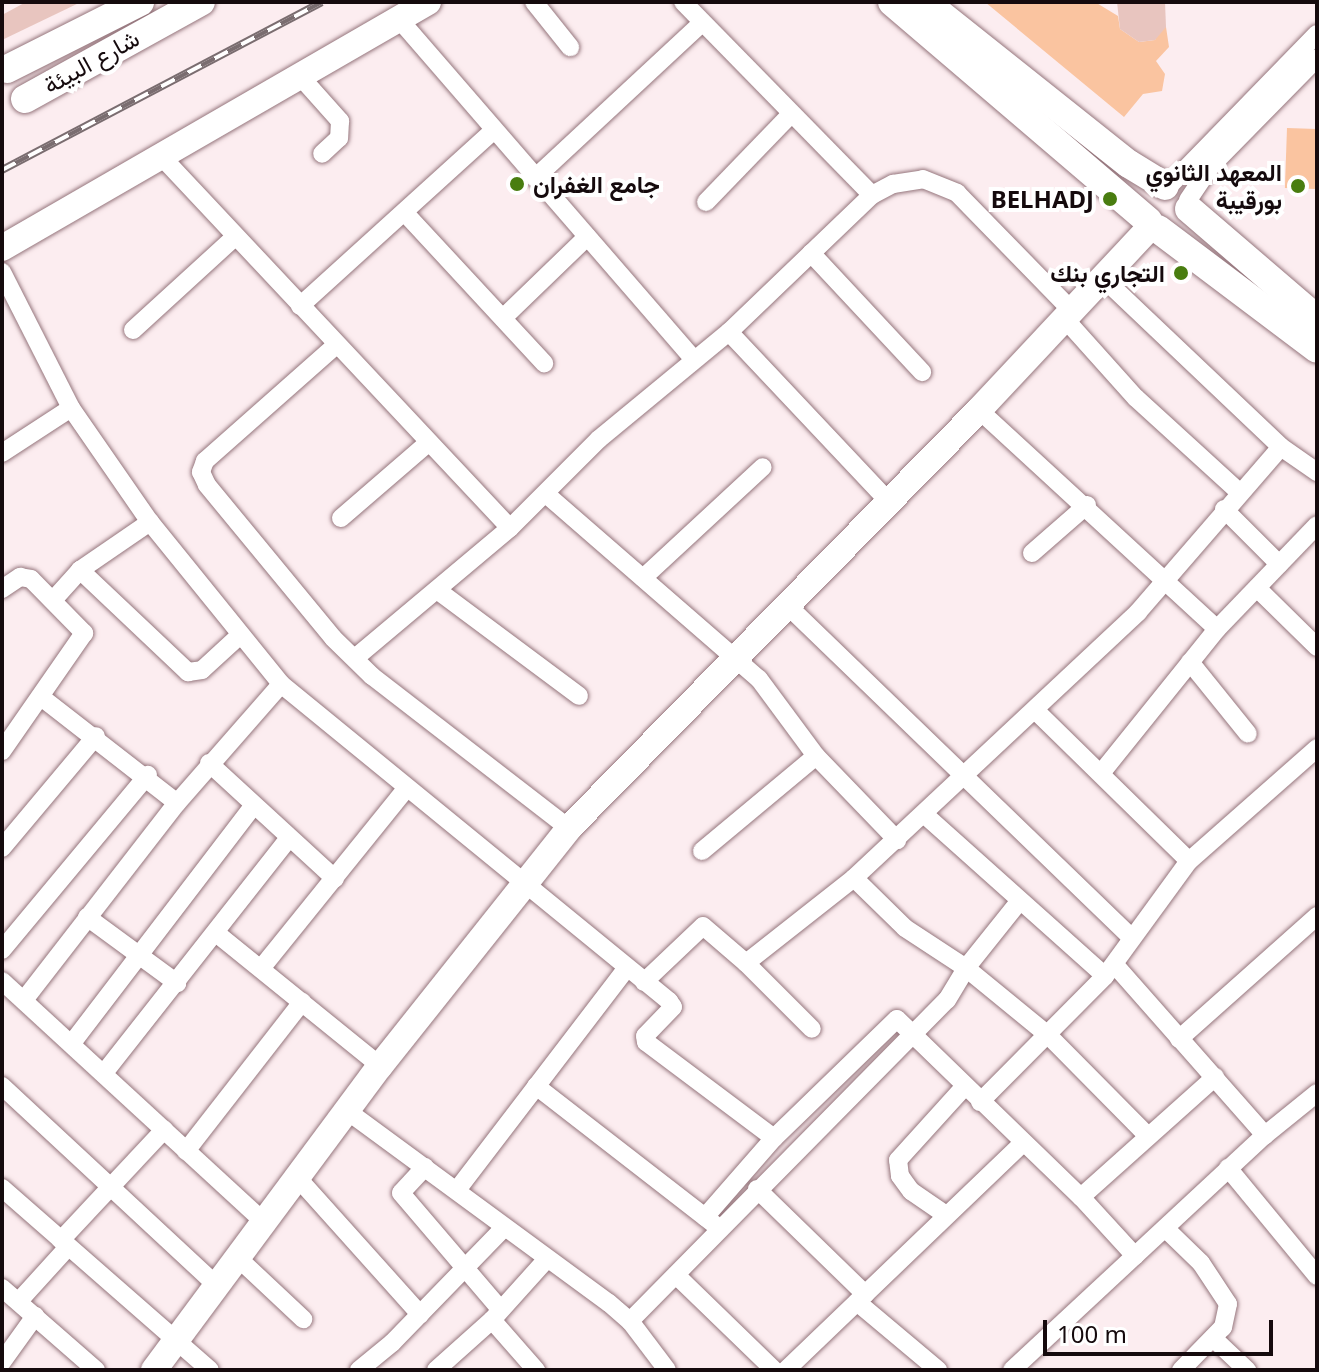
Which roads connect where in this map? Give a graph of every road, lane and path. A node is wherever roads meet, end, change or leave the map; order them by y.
1 (140, 2) edge
2 (428, 2) edge
3 (534, 2) edge
4 (683, 2) edge
5 (892, 2) edge
6 (925, 2) edge
7 (190, 5) edge
8 (398, 18) junction
9 (701, 24) junction
10 (1317, 34) edge
11 (570, 47) dead end
12 (1317, 58) edge
13 (4, 70) edge
14 (299, 75) junction
15 (11, 105) edge
16 (790, 115) junction
17 (493, 131) junction
18 (322, 154) dead end
19 (161, 156) junction
20 (535, 178) junction
21 (872, 195) junction
22 (1178, 195) junction
23 (706, 202) dead end
24 (405, 213) junction
25 (1152, 225) junction
26 (235, 237) junction
27 (587, 237) junction
28 (2, 248) edge
29 (811, 253) junction
30 (2, 272) edge
31 (1103, 278) junction
32 (300, 306) junction
33 (1069, 315) junction
34 (503, 318) junction
35 (1317, 319) edge
36 (133, 330) dead end
37 (729, 332) junction
38 (335, 346) junction
39 (1317, 349) edge
40 (694, 360) junction
41 (544, 363) dead end
42 (922, 372) dead end
43 (71, 408) junction
44 (979, 410) junction
45 (428, 443) junction
46 (1281, 447) junction
47 (2, 453) edge
48 (763, 467) dead end
49 (1317, 472) edge
50 (1239, 492) junction
51 (546, 494) junction
52 (889, 502) junction
53 (1087, 505) junction
54 (1224, 509) junction
55 (341, 518) dead end
56 (150, 522) junction
57 (1317, 525) edge
58 (510, 528) junction
59 (1032, 553) dead end
60 (1279, 564) junction
61 (80, 570) junction
62 (643, 578) junction
63 (1164, 580) junction
64 (1257, 588) junction
65 (2, 589) edge
66 (437, 590) junction
67 (55, 598) junction
68 (787, 605) junction
69 (1217, 629) junction
70 (240, 635) junction
71 (1317, 647) edge
72 (355, 658) junction
73 (733, 660) junction
74 (1190, 662) junction
75 (281, 684) junction
76 (579, 696) dead end
77 (41, 697) junction
78 (1036, 711) junction
79 (1248, 734) dead end
80 (96, 736) junction
81 (1316, 750) edge
82 (2, 751) edge
83 (816, 756) junction
84 (209, 763) junction
85 (1102, 772) junction
86 (148, 775) junction
87 (965, 777) junction
88 (406, 789) junction
89 (177, 803) junction
90 (253, 806) junction
91 (925, 815) junction
92 (569, 828) junction
93 (288, 839) junction
94 (897, 840) junction
95 (2, 848) edge
96 (702, 851) dead end
97 (1189, 861) junction
98 (854, 878) junction
99 (335, 879) junction
100 (524, 881) junction
101 (1018, 903) junction
102 (1317, 916) edge
103 (87, 917) junction
104 (216, 933) junction
105 (1132, 938) junction
106 (2, 950) edge
107 (141, 956) junction
108 (746, 963) junction
109 (263, 966) junction
110 (966, 968) junction
111 (625, 970) junction
112 (1110, 970) junction
113 (2, 981) edge
114 (644, 982) junction
115 (177, 983) junction
116 (24, 1000) junction
117 (302, 1002) junction
118 (812, 1029) dead end
119 (913, 1036) junction
120 (1049, 1036) junction
121 (1179, 1039) junction
122 (72, 1043) junction
123 (380, 1066) junction
124 (104, 1073) junction
125 (1215, 1077) junction
126 (2, 1086) edge
127 (536, 1086) junction
128 (965, 1086) junction
129 (1317, 1093) edge
130 (980, 1102) junction
131 (346, 1110) junction
132 (164, 1130) junction
133 (1147, 1135) junction
134 (1265, 1135) junction
135 (774, 1138) junction
136 (1022, 1144) junction
137 (186, 1151) junction
138 (425, 1167) junction
139 (1228, 1168) junction
140 (296, 1176) junction
141 (112, 1187) junction
142 (2, 1188) edge
143 (757, 1189) junction
144 (457, 1190) junction
145 (1081, 1197) junction
146 (946, 1215) junction
147 (264, 1222) junction
148 (712, 1222) junction
149 (504, 1228) junction
150 (1167, 1230) junction
151 (64, 1244) junction
152 (1135, 1256) junction
153 (237, 1257) junction
154 (547, 1259) junction
155 (466, 1270) junction
156 (676, 1275) junction
157 (1317, 1276) edge
158 (216, 1285) junction
159 (2, 1288) edge
160 (861, 1298) junction
161 (19, 1301) junction
162 (420, 1314) junction
163 (496, 1315) junction
164 (35, 1316) junction
165 (303, 1319) dead end
166 (630, 1321) junction
167 (1213, 1338) junction
168 (175, 1342) junction
169 (2, 1362) edge
170 (96, 1370) edge
171 (154, 1370) edge
172 (210, 1370) edge
173 (359, 1370) edge
174 (436, 1370) edge
175 (536, 1370) edge
176 (667, 1370) edge
177 (774, 1370) edge
178 (786, 1370) edge
179 (938, 1370) edge
180 (1012, 1370) edge
181 (1181, 1370) edge
182 (1247, 1370) edge

1 - 13 main road, شارع البيئة
2 - 8 street
3 - 11 street
4 - 9 street
5 - 25 main road
6 - 22 main road
7 - 15 main road, شارع البيئة
8 - 14 street
8 - 17 street
9 - 16 street
9 - 20 street
10 - 22 street
12 - 22 street
13 - 15 main road
14 - 18 street
14 - 19 street
16 - 21 street
16 - 23 street
17 - 20 street
17 - 24 street
19 - 26 street
19 - 28 street
20 - 27 street
21 - 29 street
21 - 33 street
22 - 25 main road
22 - 25 main road
22 - 35 main road
24 - 32 street
24 - 34 street
25 - 31 street
25 - 39 main road
26 - 32 street
26 - 36 street
27 - 34 street
27 - 40 street
29 - 37 street
29 - 42 street
30 - 43 street
31 - 33 street
31 - 46 street
32 - 38 street
33 - 44 street
33 - 50 street
34 - 41 street
37 - 40 street
37 - 52 street
38 - 45 street
38 - 72 street
40 - 51 street
43 - 47 street
43 - 56 street
44 - 52 street
44 - 53 street
45 - 55 street
45 - 58 street
46 - 49 street
46 - 50 street
48 - 62 street
50 - 54 street
51 - 58 street
51 - 62 street
52 - 68 street
53 - 59 street
53 - 63 street
54 - 60 street
54 - 63 street
56 - 61 street
56 - 70 street
57 - 60 street
58 - 66 street
60 - 64 street
61 - 67 street
61 - 70 street
62 - 73 street
63 - 69 street
63 - 78 street
64 - 69 street
64 - 71 street
65 - 67 street
66 - 72 street
66 - 76 street
67 - 77 street
68 - 73 street
68 - 87 street
69 - 74 street
70 - 75 street
72 - 92 street
73 - 83 street
73 - 92 street
74 - 79 street
74 - 85 street
75 - 84 street
75 - 88 street
77 - 80 street
77 - 82 street
78 - 85 street
78 - 87 street
80 - 86 street
80 - 95 street
81 - 97 street
83 - 94 street
83 - 96 street
84 - 89 street
84 - 90 street
85 - 97 street
86 - 89 street
86 - 106 street
87 - 91 street
87 - 105 street
88 - 99 street
88 - 100 street
89 - 103 street
90 - 93 street
90 - 107 street
91 - 94 street
91 - 101 street
92 - 100 street
93 - 99 street
93 - 104 street
94 - 98 street
97 - 105 street
98 - 108 street
98 - 110 street
99 - 109 street
100 - 111 street
100 - 123 street
101 - 110 street
101 - 112 street
102 - 121 street
103 - 107 street
103 - 116 street
104 - 109 street
104 - 115 street
105 - 112 street
107 - 115 street
107 - 122 street
108 - 114 street
108 - 118 street
109 - 117 street
110 - 119 street
110 - 120 street
111 - 114 street
111 - 127 street
112 - 120 street
112 - 121 street
113 - 116 street
114 - 135 street
115 - 124 street
116 - 122 street
117 - 123 street
117 - 137 street
119 - 128 street
119 - 135 street
119 - 143 street
120 - 130 street
120 - 133 street
121 - 125 street
122 - 124 street
123 - 131 street
124 - 132 street
125 - 133 street
125 - 134 street
126 - 141 street
127 - 144 street
127 - 148 street
128 - 130 street
128 - 146 street
129 - 134 street
130 - 136 street
131 - 138 street
131 - 140 street
132 - 137 street
132 - 141 street
133 - 145 street
134 - 139 street
135 - 148 street
136 - 145 street
136 - 146 street
137 - 147 street
138 - 144 street
138 - 155 street
139 - 150 street
139 - 157 street
140 - 147 street
140 - 162 street
141 - 151 street
141 - 158 street
142 - 151 street
143 - 148 street
143 - 160 street
144 - 149 street
145 - 152 street
146 - 160 street
147 - 153 street
148 - 156 street
149 - 154 street
149 - 155 street
150 - 152 street
150 - 167 street
151 - 161 street
151 - 168 street
152 - 180 street
153 - 158 street
153 - 165 street
154 - 163 street
154 - 166 street
155 - 162 street
155 - 163 street
156 - 166 street
156 - 177 street
158 - 168 street
159 - 161 street
160 - 178 street
160 - 179 street
161 - 164 street
162 - 173 street
163 - 174 street
163 - 175 street
164 - 169 street
164 - 170 street
166 - 176 street
167 - 181 street
167 - 182 street
168 - 171 street
168 - 172 street

